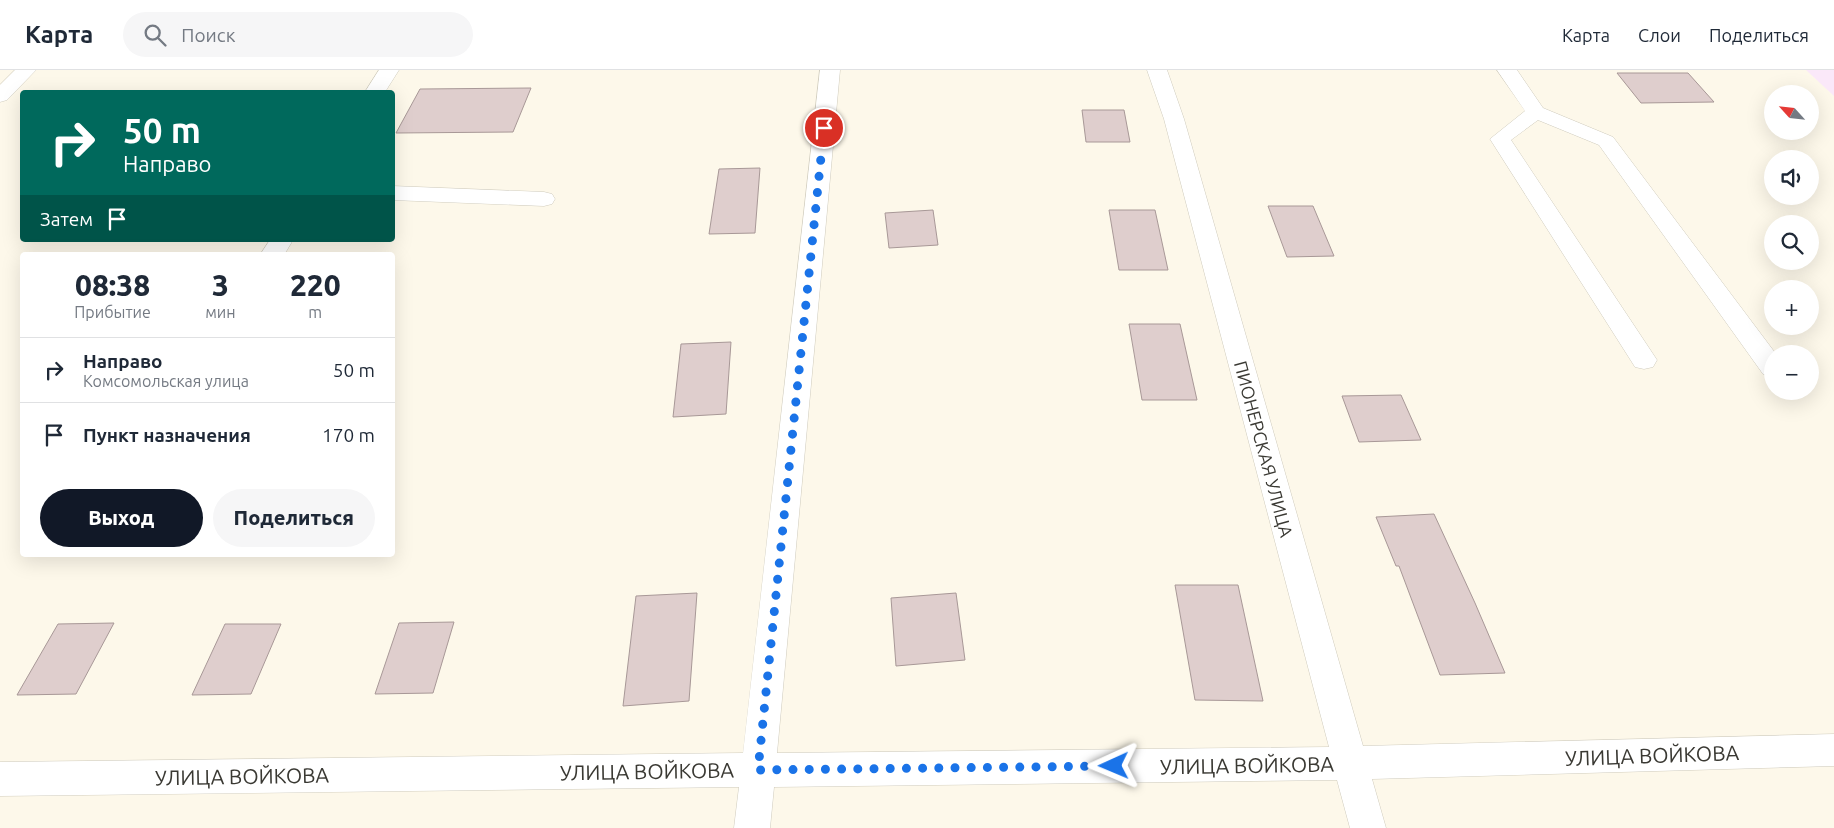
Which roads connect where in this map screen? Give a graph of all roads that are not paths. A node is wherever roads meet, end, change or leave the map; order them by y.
1 (26, 70) edge
2 (389, 70) edge
3 (830, 70) edge
4 (1157, 70) edge
5 (1508, 70) edge
6 (376, 90) edge
7 (0, 96) edge
8 (1536, 112) junction
9 (395, 193) edge
10 (544, 199) dead end
11 (1764, 356) edge
12 (1644, 360) dead end
13 (1834, 750) edge
14 (1350, 764) junction
15 (758, 770) junction
16 (0, 779) edge
17 (752, 828) edge
18 (1368, 828) edge

1 - 7 street
2 - 6 street
3 - 15 street
4 - 14 street, ПИОНЕРСКАЯ УЛИЦА
5 - 8 street
8 - 11 street
8 - 12 street
9 - 10 street
13 - 14 street, УЛИЦА ВОЙКОВА
14 - 15 street, УЛИЦА ВОЙКОВА
14 - 18 street, ПИОНЕРСКАЯ УЛИЦА
15 - 16 street, УЛИЦА ВОЙКОВА
15 - 17 street

